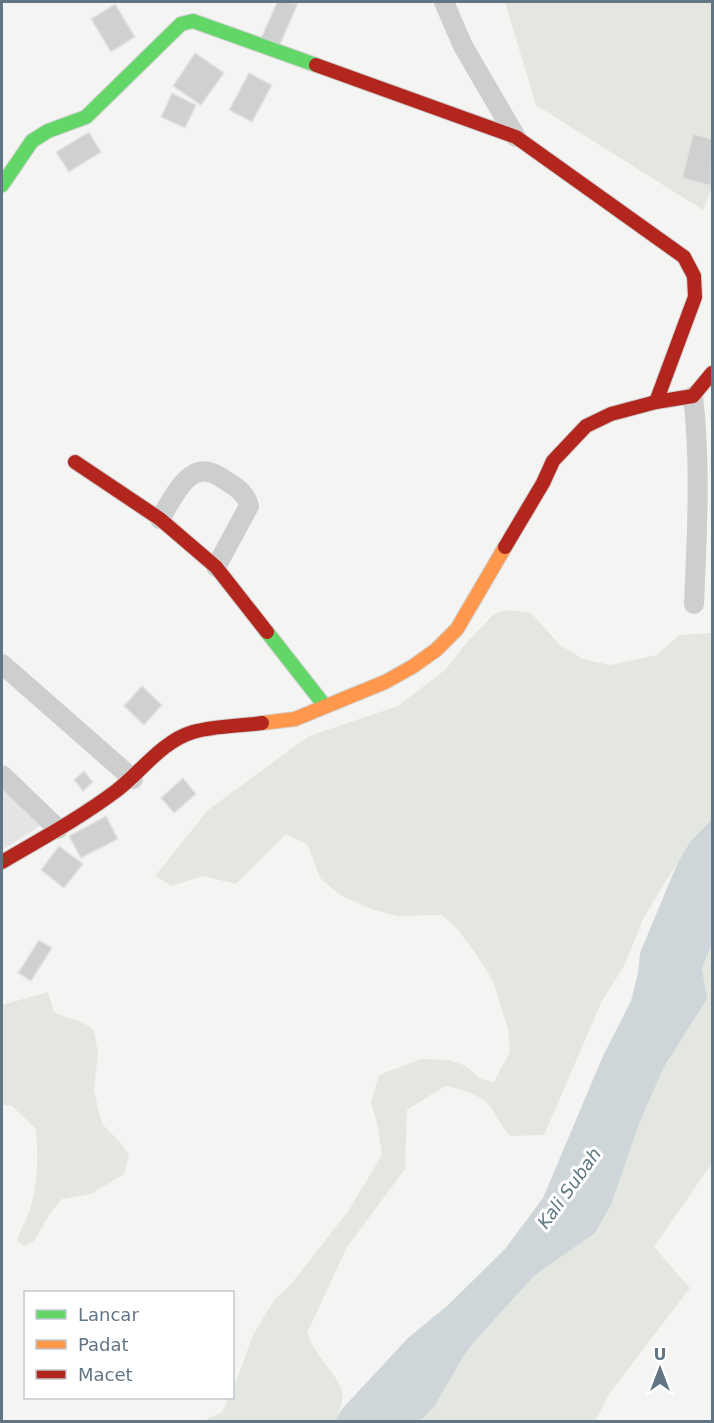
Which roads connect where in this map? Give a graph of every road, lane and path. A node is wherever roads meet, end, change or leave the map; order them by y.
1 (444, 2) edge
2 (516, 137) junction
3 (2, 185) edge
4 (712, 373) edge
5 (693, 396) junction
6 (656, 402) junction
7 (75, 462) dead end
8 (160, 519) junction
9 (216, 567) junction
10 (694, 604) dead end
11 (2, 664) edge
12 (325, 706) junction
13 (2, 775) edge
14 (133, 779) junction
15 (58, 830) junction
16 (2, 861) edge

1 - 2 street
2 - 3 street
2 - 6 street
4 - 5 street
5 - 6 street
5 - 10 street
6 - 12 street
7 - 8 street
8 - 9 street
8 - 9 street
9 - 12 street
11 - 14 street
12 - 14 street
13 - 15 street
14 - 15 street
15 - 16 street

